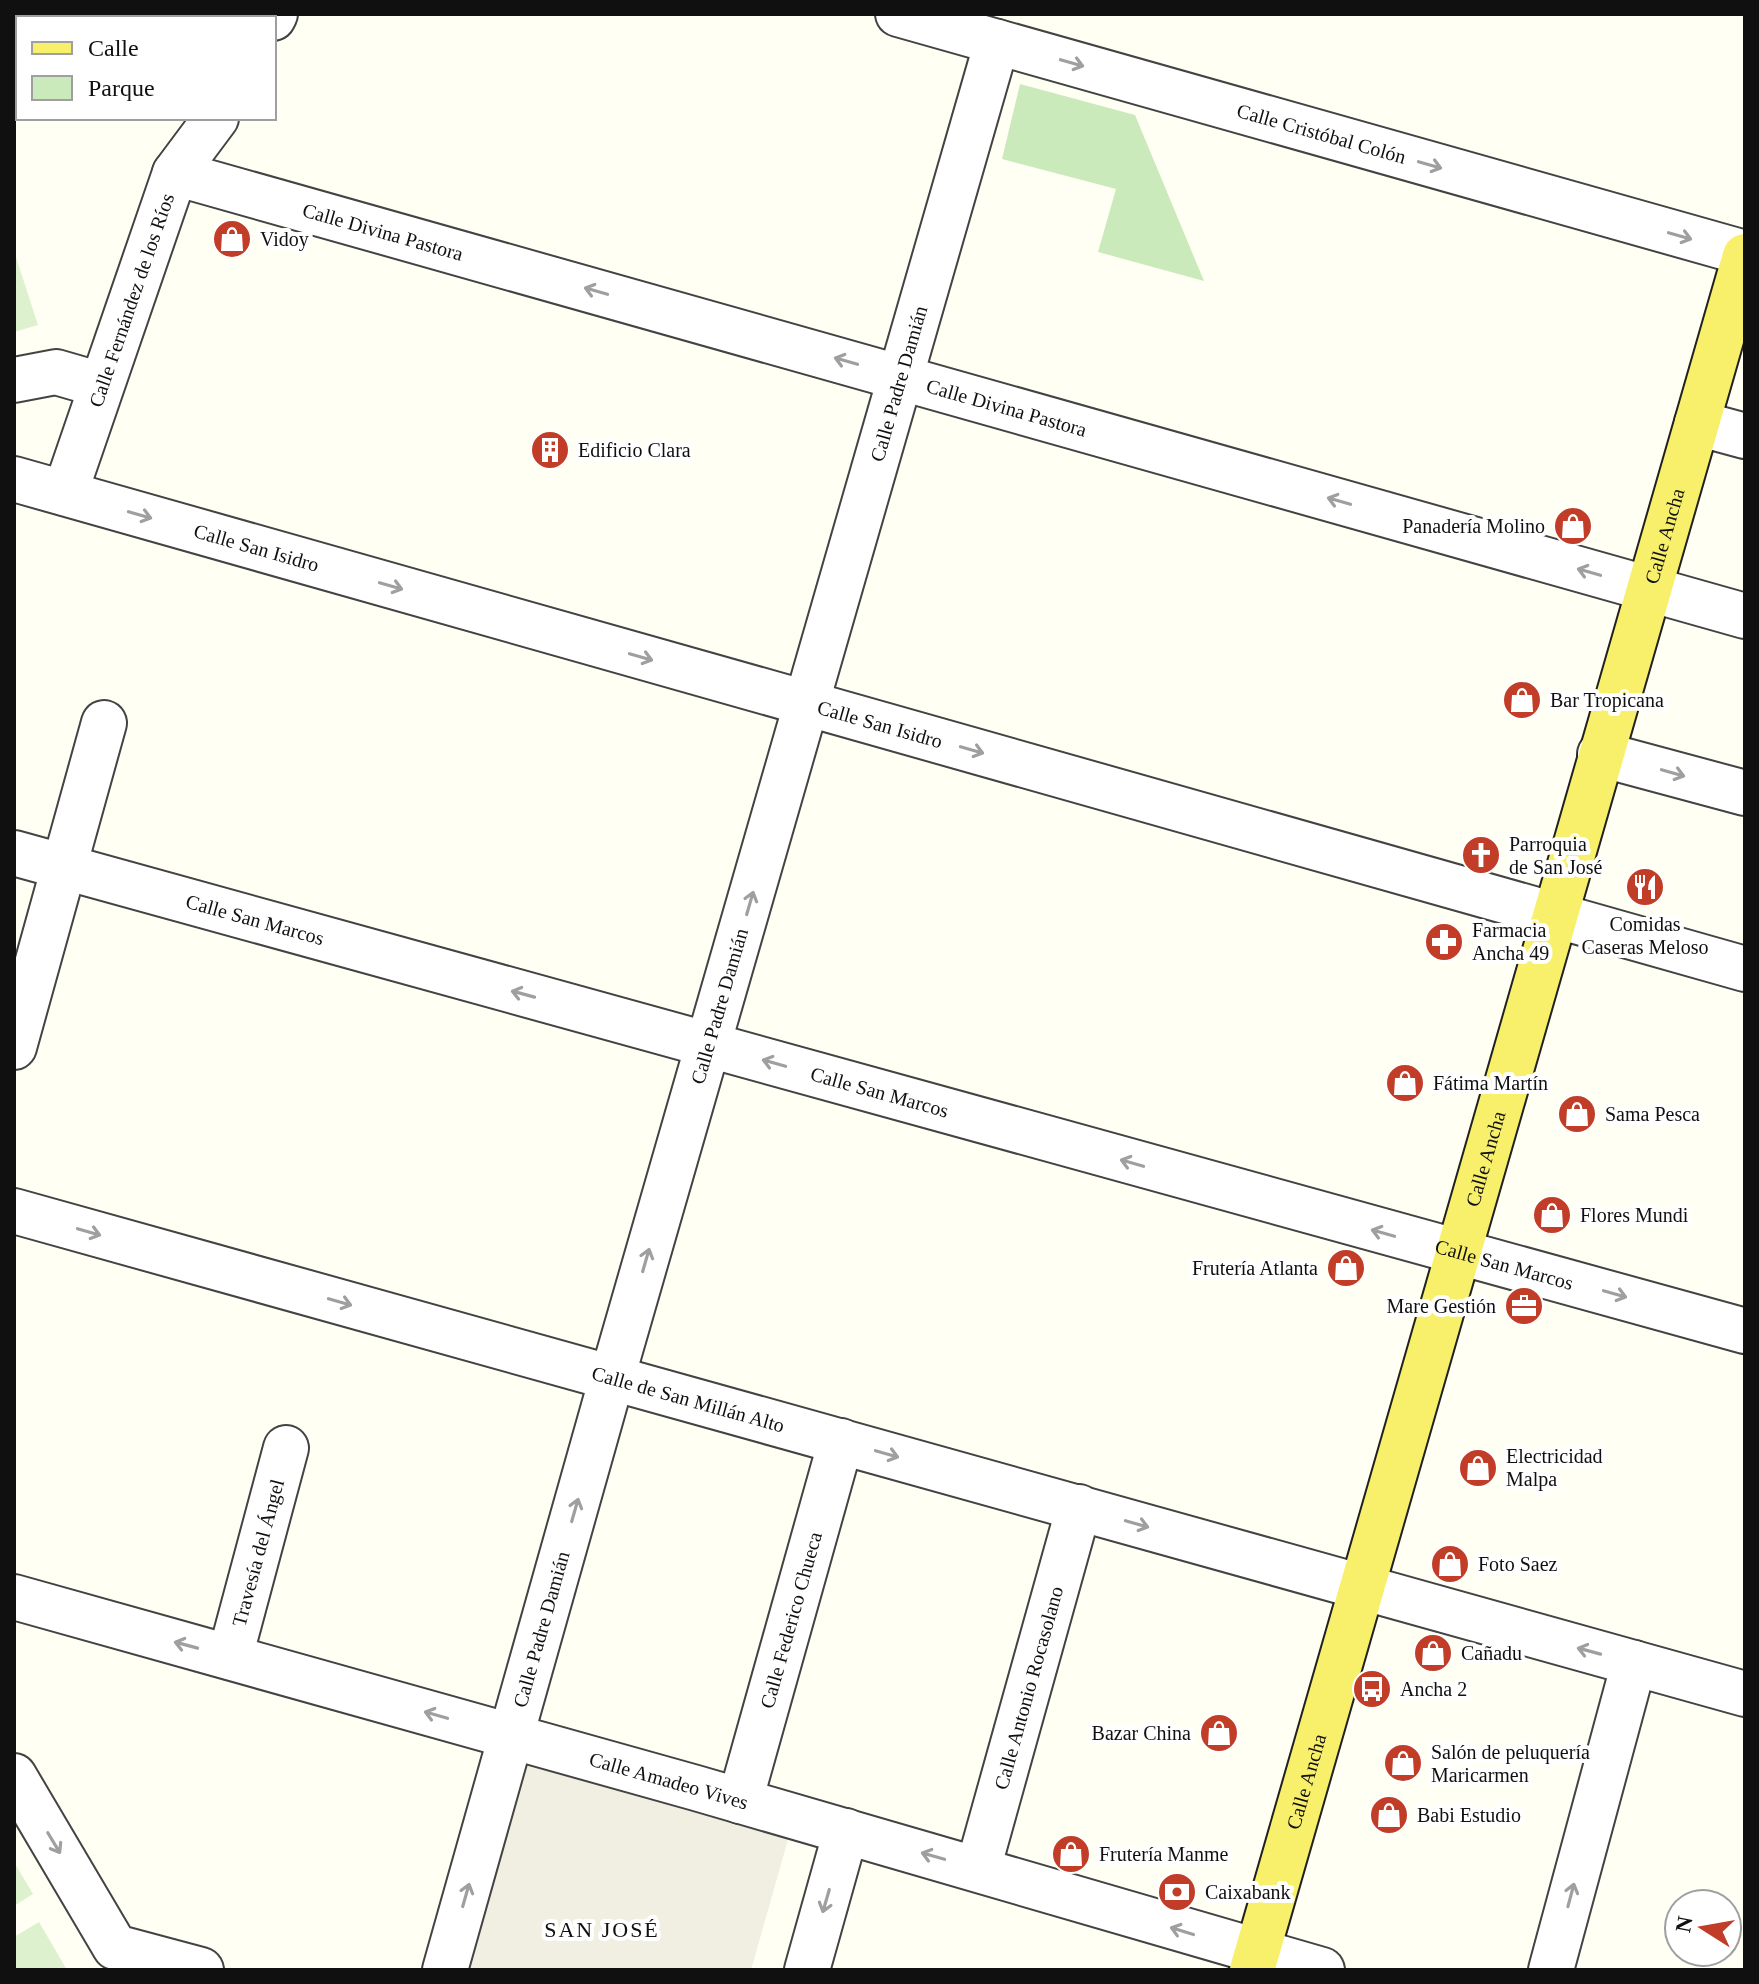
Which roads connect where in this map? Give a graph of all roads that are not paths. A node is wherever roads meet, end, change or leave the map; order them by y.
1 (898, 14) edge
2 (997, 42) junction
3 (215, 120) edge
4 (175, 173) junction
5 (1745, 255) edge
6 (901, 377) junction
7 (14, 380) edge
8 (101, 385) junction
9 (1697, 423) junction
10 (1745, 436) edge
11 (14, 479) edge
12 (65, 493) junction
13 (1648, 588) junction
14 (1745, 616) edge
15 (807, 704) junction
16 (104, 723) dead end
17 (1600, 754) junction
18 (1745, 793) edge
19 (14, 853) edge
20 (64, 867) junction
21 (1554, 916) junction
22 (1745, 969) edge
23 (709, 1045) junction
24 (14, 1047) edge
25 (14, 1211) edge
26 (1458, 1252) junction
27 (1745, 1331) edge
28 (612, 1378) junction
29 (841, 1441) junction
30 (286, 1448) dead end
31 (1079, 1507) junction
32 (1361, 1587) junction
33 (14, 1597) edge
34 (230, 1657) junction
35 (1634, 1663) junction
36 (1745, 1694) edge
37 (511, 1736) junction
38 (14, 1776) edge
39 (740, 1801) junction
40 (846, 1831) junction
41 (978, 1869) junction
42 (1255, 1961) edge
43 (201, 1970) edge
44 (445, 1970) edge
45 (807, 1970) edge
46 (1322, 1970) edge
47 (1551, 1970) edge

1 - 2 street, Calle Cristóbal Colón
2 -> 5 street, Calle Cristóbal Colón
2 - 6 street, Calle Padre Damián
3 - 4 street, Calle Fernández de los Ríos
6 -> 4 street, Calle Divina Pastora
4 - 8 street, Calle Fernández de los Ríos
5 - 9 main road, Calle Ancha
13 -> 6 street, Calle Divina Pastora
6 - 15 street, Calle Padre Damián
7 - 8 street
8 - 12 street, Calle Fernández de los Ríos
9 - 10 street
9 - 13 main road, Calle Ancha
11 - 12 street, Calle San Isidro
12 -> 15 street, Calle San Isidro
13 - 14 street, Calle Divina Pastora
13 - 17 main road, Calle Ancha
15 -> 21 street, Calle San Isidro
23 -> 15 street, Calle Padre Damián
16 - 20 street
17 -> 18 street
17 - 21 main road, Calle Ancha
19 - 20 street, Calle San Marcos
23 -> 20 street, Calle San Marcos
20 - 24 street
21 - 22 street, Calle San Isidro
21 - 26 main road, Calle Ancha
26 -> 23 street, Calle San Marcos
28 -> 23 street, Calle Padre Damián
25 -> 28 street, Calle de San Millán Alto
26 -> 27 street, Calle San Marcos
26 - 32 main road, Calle Ancha
28 - 29 street, Calle de San Millán Alto
37 -> 28 street, Calle Padre Damián
29 -> 31 street, Calle de San Millán Alto
29 - 39 street, Calle Federico Chueca
30 - 34 street, Travesía del Ángel
31 -> 32 street, Calle de San Millán Alto
31 - 41 street, Calle Antonio Rocasolano
35 -> 32 street, Calle de San Millán Alto
32 - 42 main road, Calle Ancha
34 -> 33 street, Calle Amadeo Vives
37 -> 34 street, Calle Amadeo Vives
35 - 36 street, Calle de San Millán Alto
47 -> 35 street
37 - 39 street, Calle Amadeo Vives
44 -> 37 street, Calle Padre Damián
38 -> 43 street
39 - 40 street, Calle Amadeo Vives
41 -> 40 street, Calle Amadeo Vives
40 -> 45 street
42 -> 41 street, Calle Amadeo Vives
42 - 46 street, Calle Amadeo Vives

